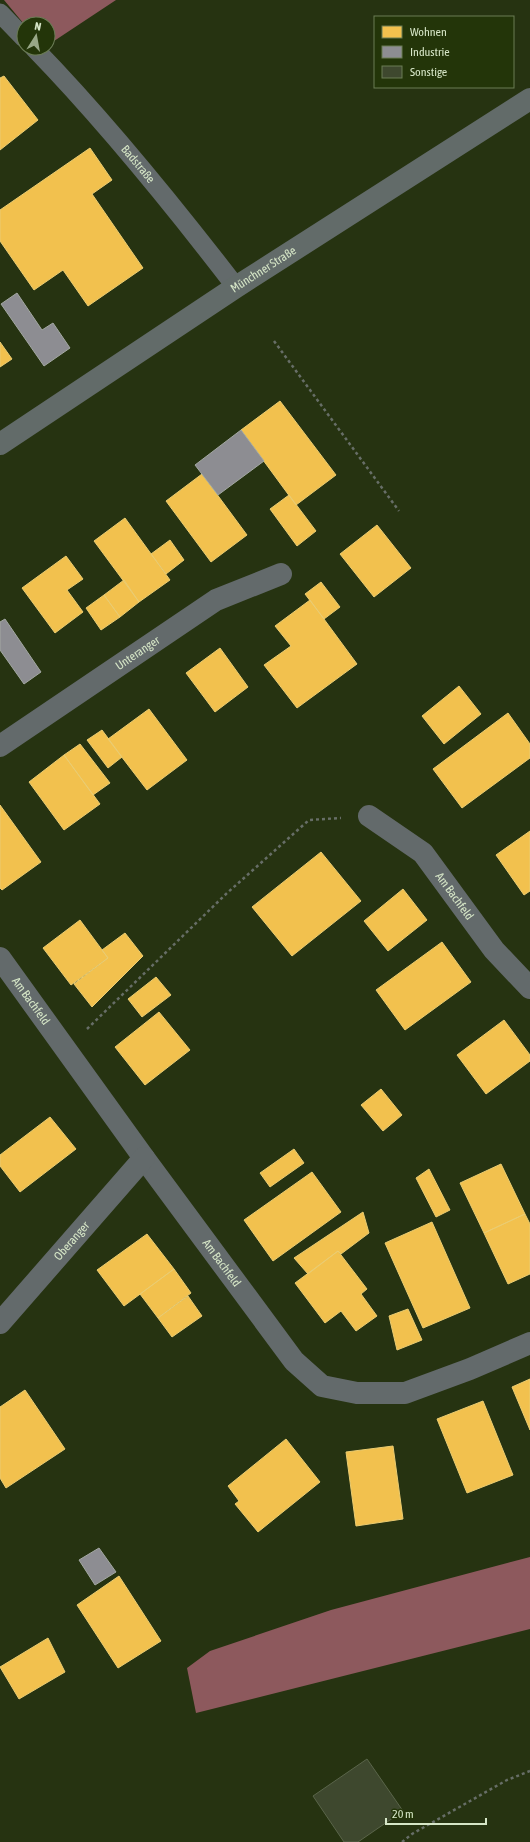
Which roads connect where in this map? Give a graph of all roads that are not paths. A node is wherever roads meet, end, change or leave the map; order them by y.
1 (0, 12) edge
2 (16, 29) edge
3 (42, 56) edge
4 (530, 100) edge
5 (236, 287) junction
6 (0, 444) edge
7 (281, 574) dead end
8 (0, 746) edge
9 (369, 816) road end
10 (0, 958) edge
11 (530, 988) edge
12 (144, 1158) junction
13 (0, 1323) edge
14 (530, 1343) edge

1 - 2 lane
3 - 5 lane, Badstraße
4 - 5 main road, Münchner Straße
5 - 6 main road, Münchner Straße
7 - 8 street, Unteranger
9 - 11 street, Am Bachfeld
10 - 12 street, Am Bachfeld
12 - 13 street, Oberanger
12 - 14 street, Am Bachfeld

